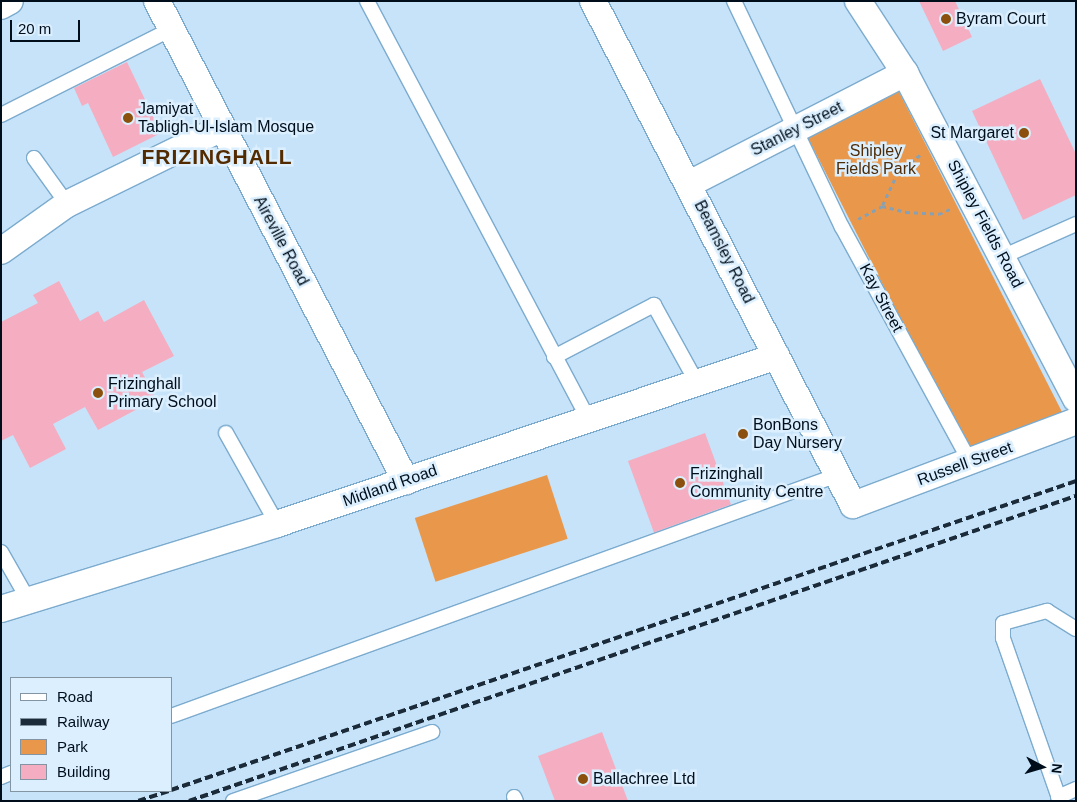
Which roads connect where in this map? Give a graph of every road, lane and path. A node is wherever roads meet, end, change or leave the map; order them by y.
1 (10, 1) edge
2 (157, 1) edge
3 (367, 1) edge
4 (593, 1) edge
5 (734, 1) edge
6 (858, 1) edge
7 (1, 6) edge
8 (171, 29) junction
9 (905, 73) junction
10 (1, 115) edge
11 (222, 128) junction
12 (796, 130) junction
13 (940, 140) junction
14 (34, 158) dead end
15 (689, 184) junction
16 (972, 200) junction
17 (67, 204) junction
18 (882, 206) junction
19 (1076, 224) edge
20 (842, 227) junction
21 (1, 250) edge
22 (1004, 256) junction
23 (777, 356) junction
24 (554, 357) junction
25 (697, 383) junction
26 (1076, 399) edge
27 (588, 419) junction
28 (1076, 421) edge
29 (226, 434) dead end
30 (971, 464) junction
31 (838, 475) junction
32 (406, 481) junction
33 (853, 504) joint
34 (277, 524) junction
35 (1, 552) edge
36 (29, 601) junction
37 (1, 609) edge
38 (1076, 629) edge
39 (172, 716) edge
40 (432, 732) dead end
41 (1076, 789) edge
42 (1059, 799) edge
43 (233, 801) edge

1 - 7 street
2 - 8 street, Aireville Road
3 - 24 lane
4 - 15 street, Beamsley Road
5 - 12 lane, Kay Street
6 - 9 street, Shipley Fields Road
8 - 10 lane
8 - 11 street, Aireville Road
9 - 12 street, Stanley Street
9 - 13 street, Shipley Fields Road
11 - 17 street
11 - 32 street, Aireville Road
12 - 15 street, Stanley Street
12 - 20 lane, Kay Street
13 - 16 street, Shipley Fields Road
13 - 18 path
14 - 17 lane
15 - 23 street, Beamsley Road
16 - 18 path
16 - 22 street, Shipley Fields Road
17 - 21 street
18 - 20 path
19 - 22 lane
20 - 30 lane, Kay Street
22 - 26 street, Shipley Fields Road
23 - 25 street, Midland Road
23 - 31 street, Beamsley Road
24 - 25 lane
24 - 27 lane
25 - 27 street, Midland Road
27 - 32 street, Midland Road
28 - 30 street, Russell Street
29 - 34 lane
30 - 33 street, Russell Street
31 - 33 street, Beamsley Road
31 - 39 lane
32 - 34 street, Midland Road
34 - 36 street, Midland Road
35 - 36 lane
36 - 37 street, Midland Road
38 - 42 lane
40 - 43 lane
41 - 42 lane

